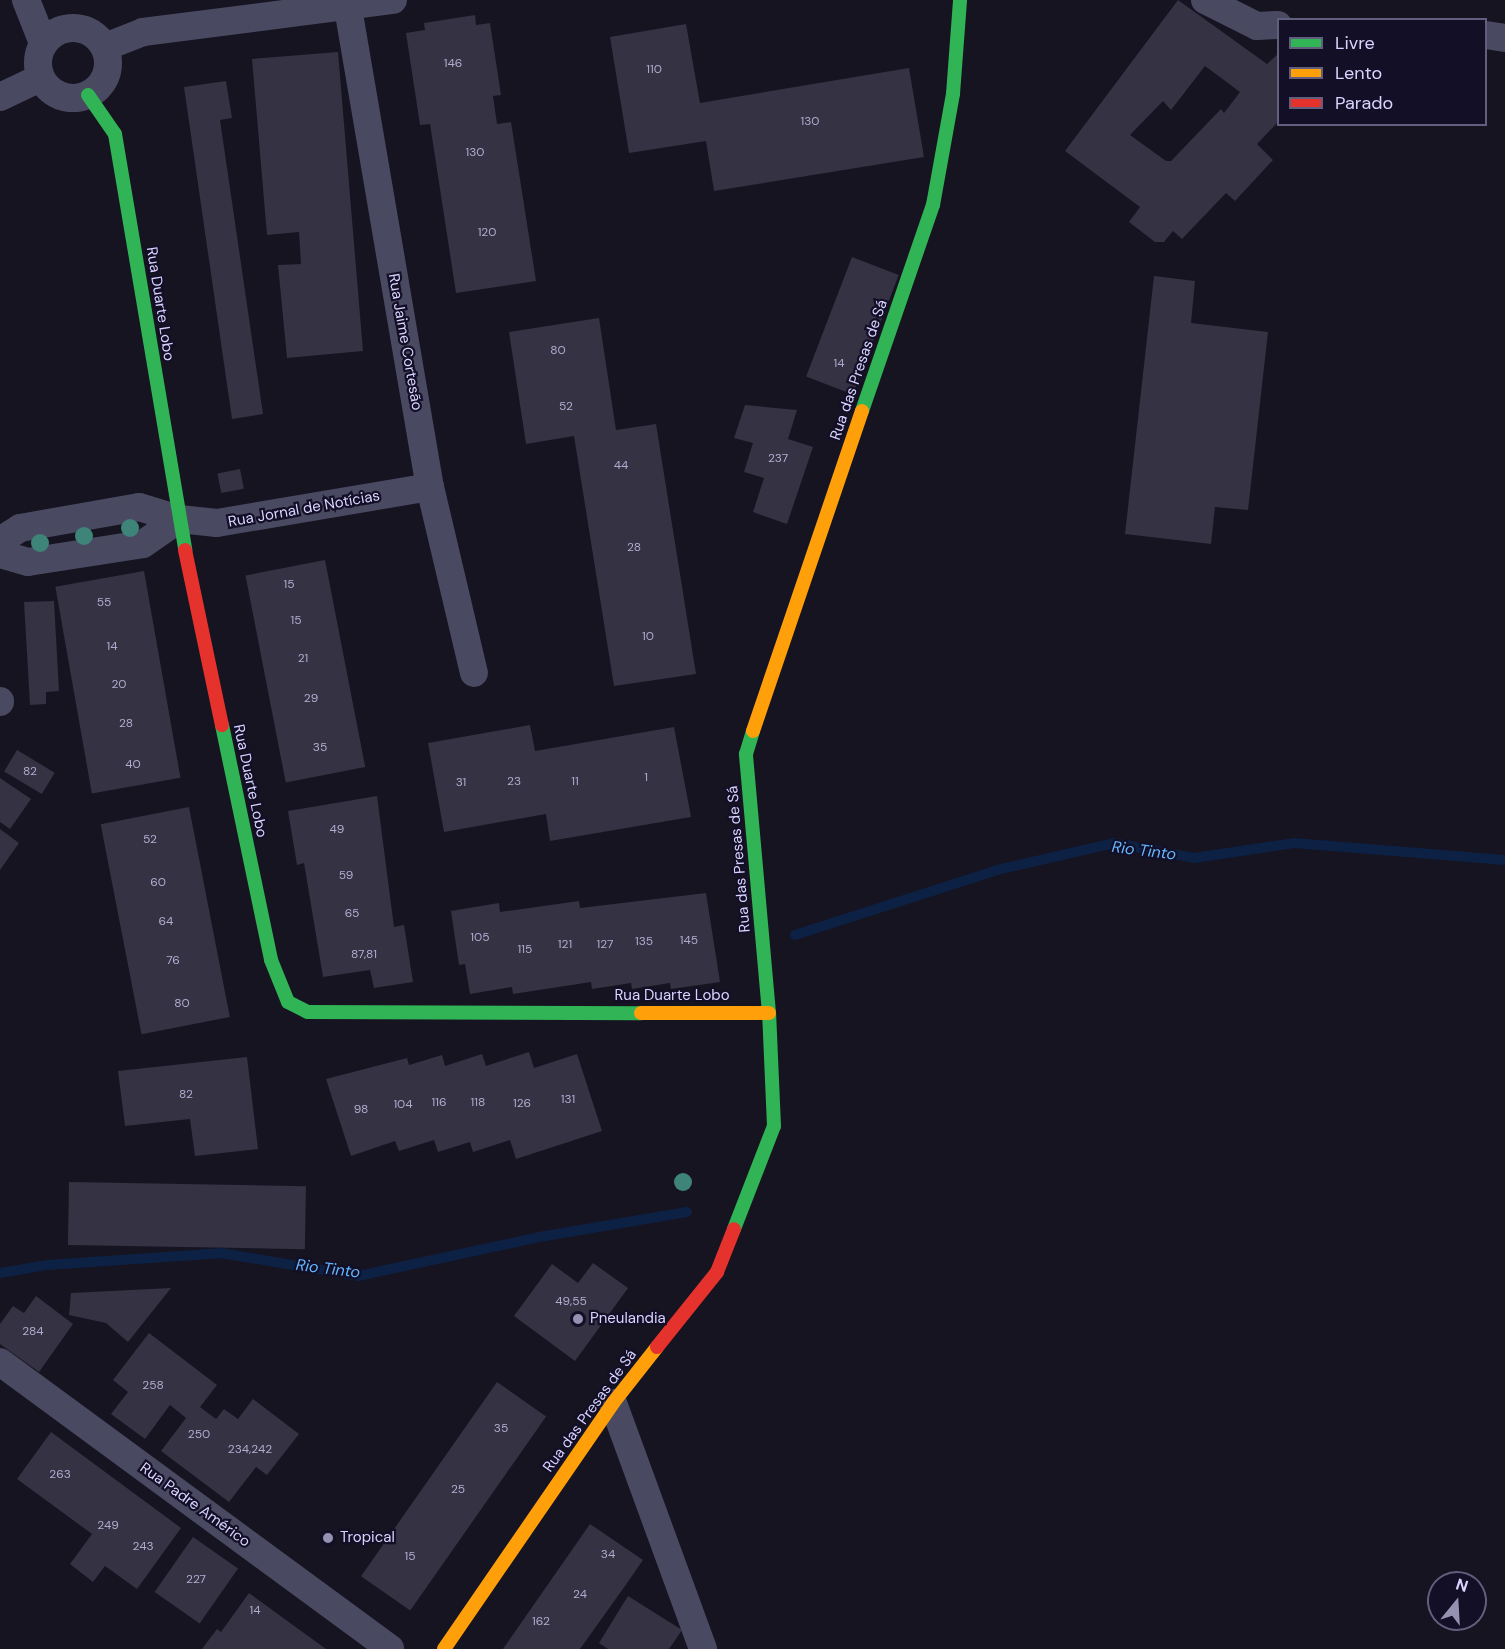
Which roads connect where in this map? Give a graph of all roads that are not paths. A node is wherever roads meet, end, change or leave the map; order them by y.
1 (26, 0) edge
2 (393, 0) edge
3 (960, 0) edge
4 (1205, 0) edge
5 (348, 9) junction
6 (1277, 25) edge
7 (1487, 35) edge
8 (1505, 38) edge
9 (43, 43) junction
10 (105, 47) junction
11 (40, 78) junction
12 (88, 95) junction
13 (0, 97) edge
14 (430, 487) junction
15 (178, 519) junction
16 (0, 541) edge
17 (0, 554) edge
18 (474, 673) dead end
19 (769, 1013) junction
20 (0, 1362) edge
21 (613, 1403) junction
22 (390, 1649) edge
23 (444, 1649) edge
24 (704, 1649) edge

1 - 9 street
2 - 5 street
3 - 19 street, Rua das Presas de Sá
4 - 6 street
5 - 10 street
5 - 14 street, Rua Jaime Cortesão
7 - 8 street
9 - 10 street
9 - 11 street
10 - 12 street
11 - 12 street
11 - 13 street
12 - 15 street, Rua Duarte Lobo
14 - 15 street, Rua Jornal de Notícias
14 - 18 street, Rua Jaime Cortesão
15 - 16 street, Rua Jornal de Notícias
15 - 17 street
15 - 19 street, Rua Duarte Lobo
19 - 21 street, Rua das Presas de Sá
20 - 22 street, Rua Padre Américo
21 - 23 street, Rua das Presas de Sá
21 - 24 street

